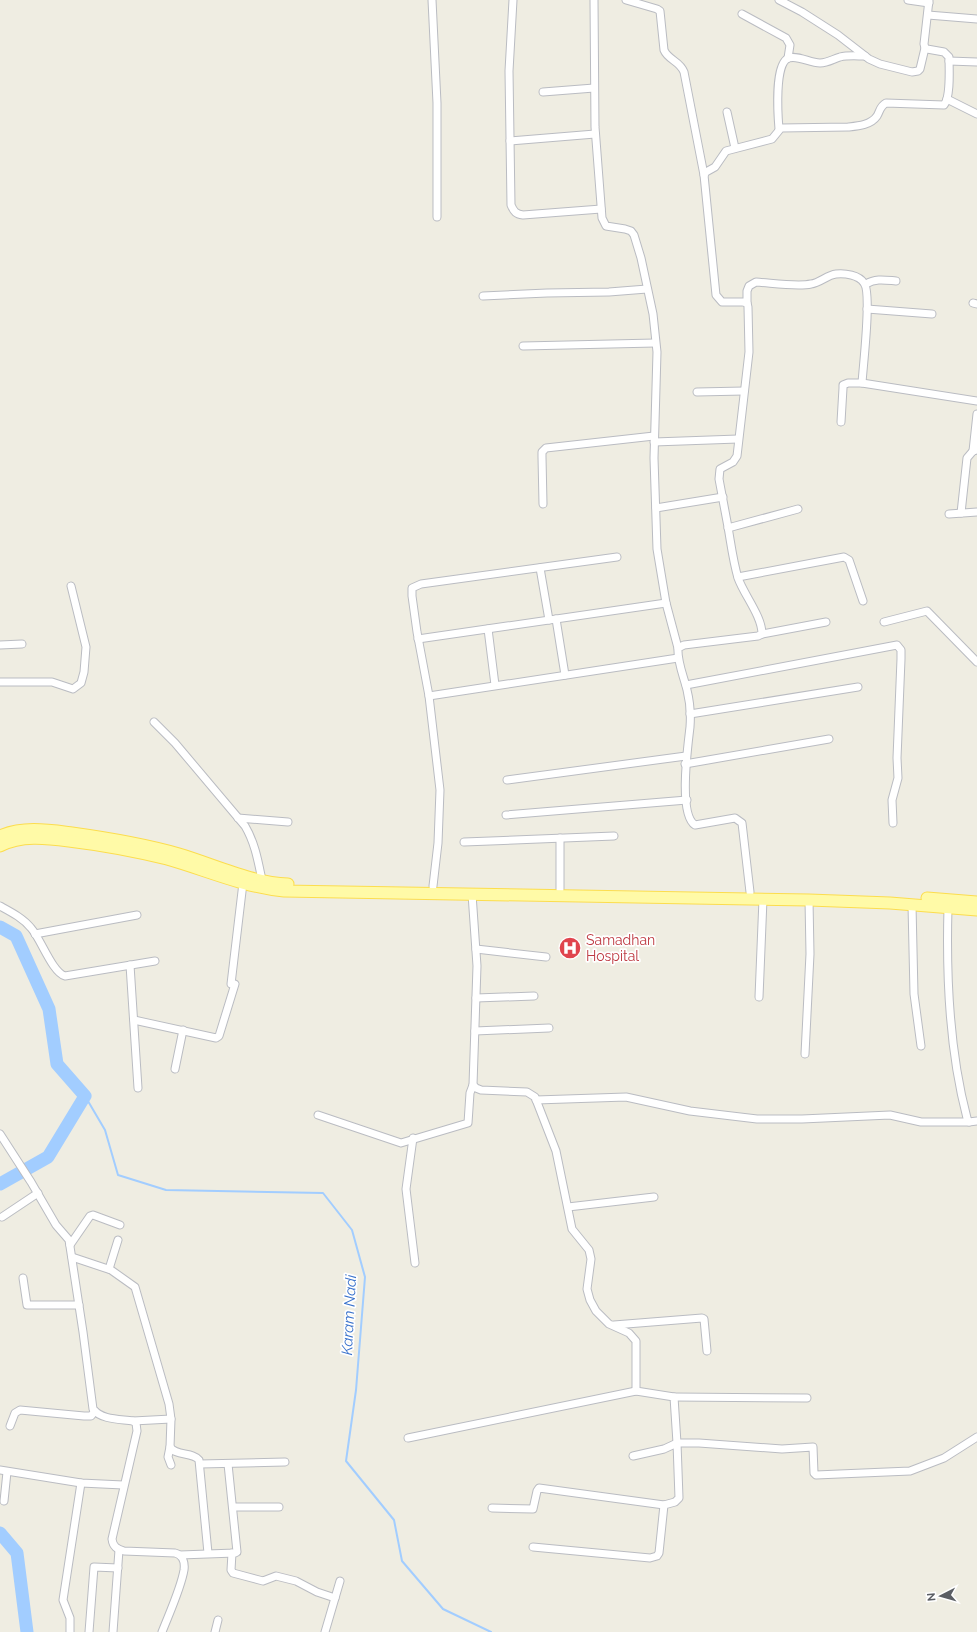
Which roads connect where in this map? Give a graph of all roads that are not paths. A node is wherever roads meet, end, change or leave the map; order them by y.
1 (432, 0) edge
2 (513, 0) edge
3 (594, 0) edge
4 (626, 0) edge
5 (779, 0) edge
6 (908, 0) edge
7 (929, 2) edge
8 (742, 14) dead end
9 (928, 15) junction
10 (977, 19) edge
11 (924, 48) junction
12 (865, 56) junction
13 (788, 58) junction
14 (949, 61) junction
15 (977, 62) edge
16 (594, 88) junction
17 (543, 92) dead end
18 (947, 98) junction
19 (727, 112) dead end
20 (977, 114) edge
21 (777, 132) junction
22 (595, 134) junction
23 (510, 141) junction
24 (735, 148) junction
25 (704, 175) junction
26 (602, 209) junction
27 (438, 217) dead end
28 (896, 281) dead end
29 (866, 284) junction
30 (647, 289) junction
31 (483, 296) dead end
32 (747, 303) junction
33 (867, 309) junction
34 (932, 314) dead end
35 (655, 343) junction
36 (523, 346) dead end
37 (862, 383) junction
38 (744, 391) junction
39 (697, 392) dead end
40 (977, 400) edge
41 (977, 414) edge
42 (841, 422) dead end
43 (654, 439) junction
44 (738, 439) junction
45 (975, 451) edge
46 (723, 497) junction
47 (543, 504) dead end
48 (656, 508) junction
49 (798, 509) dead end
50 (977, 512) edge
51 (961, 513) junction
52 (949, 514) dead end
53 (728, 528) junction
54 (617, 557) dead end
55 (540, 568) junction
56 (738, 577) junction
57 (70, 586) dead end
58 (863, 601) dead end
59 (666, 603) junction
60 (553, 620) junction
61 (826, 622) dead end
62 (884, 622) dead end
63 (488, 629) junction
64 (762, 634) junction
65 (418, 639) junction
66 (22, 644) dead end
67 (0, 645) edge
68 (678, 648) junction
69 (678, 658) junction
70 (977, 662) edge
71 (564, 674) junction
72 (0, 682) edge
73 (495, 685) junction
74 (686, 685) junction
75 (858, 687) dead end
76 (429, 696) junction
77 (690, 714) junction
78 (154, 722) dead end
79 (828, 738) dead end
80 (686, 756) junction
81 (685, 764) junction
82 (508, 780) dead end
83 (686, 800) junction
84 (506, 815) dead end
85 (238, 818) junction
86 (288, 822) dead end
87 (893, 823) dead end
88 (22, 834) junction
89 (614, 836) dead end
90 (560, 838) junction
91 (3, 841) edge
92 (464, 842) dead end
93 (0, 855) edge
94 (262, 880) junction
95 (243, 883) junction
96 (433, 886) junction
97 (560, 889) junction
98 (750, 892) junction
99 (472, 894) junction
100 (763, 899) junction
101 (809, 900) junction
102 (890, 900) junction
103 (977, 902) edge
104 (912, 905) junction
105 (0, 906) edge
106 (948, 908) junction
107 (977, 910) edge
108 (137, 915) dead end
109 (35, 934) junction
110 (476, 949) junction
111 (546, 957) dead end
112 (155, 961) dead end
113 (130, 965) junction
114 (534, 996) dead end
115 (759, 997) dead end
116 (476, 998) junction
117 (134, 1020) junction
118 (550, 1028) dead end
119 (183, 1030) junction
120 (475, 1031) junction
121 (921, 1046) dead end
122 (805, 1054) dead end
123 (175, 1069) dead end
124 (473, 1085) junction
125 (138, 1088) dead end
126 (536, 1100) junction
127 (318, 1115) dead end
128 (977, 1121) edge
129 (969, 1122) junction
130 (0, 1135) edge
131 (413, 1138) junction
132 (38, 1193) junction
133 (654, 1197) dead end
134 (568, 1207) junction
135 (2, 1217) dead end
136 (120, 1224) dead end
137 (118, 1240) dead end
138 (70, 1245) junction
139 (72, 1257) junction
140 (415, 1262) dead end
141 (109, 1269) junction
142 (24, 1278) dead end
143 (79, 1305) junction
144 (612, 1326) junction
145 (707, 1351) dead end
146 (636, 1391) junction
147 (674, 1397) junction
148 (807, 1398) dead end
149 (95, 1411) junction
150 (170, 1419) junction
151 (133, 1421) junction
152 (10, 1426) dead end
153 (977, 1437) edge
154 (408, 1438) dead end
155 (677, 1443) junction
156 (170, 1447) junction
157 (633, 1456) dead end
158 (285, 1462) dead end
159 (200, 1464) junction
160 (228, 1464) junction
161 (171, 1465) dead end
162 (4, 1471) edge
163 (81, 1483) junction
164 (124, 1485) junction
165 (4, 1501) dead end
166 (664, 1505) junction
167 (233, 1507) junction
168 (279, 1507) dead end
169 (492, 1508) dead end
170 (533, 1547) dead end
171 (119, 1550) junction
172 (208, 1553) junction
173 (232, 1553) junction
174 (180, 1555) junction
175 (118, 1568) junction
176 (340, 1581) dead end
177 (335, 1598) junction
178 (218, 1620) dead end
179 (70, 1632) edge
180 (89, 1632) edge
181 (113, 1632) edge
182 (162, 1632) edge
183 (215, 1632) edge
184 (325, 1632) edge

1 - 27 street
2 - 23 street
3 - 16 street
4 - 25 street
5 - 12 street
6 - 7 street
7 - 9 street
8 - 13 street
9 - 10 street
9 - 11 street
11 - 12 street
11 - 14 street
12 - 13 street
13 - 21 street
14 - 15 street
14 - 18 street
16 - 17 street
16 - 22 street
18 - 20 street
18 - 21 street
19 - 24 street
21 - 24 street
22 - 23 street
22 - 26 street
23 - 26 street
24 - 25 street
25 - 32 street
26 - 30 street
28 - 29 street
29 - 32 street
29 - 33 street
30 - 31 street
30 - 35 street
32 - 38 street
33 - 34 street
33 - 37 street
35 - 36 street
35 - 43 street
37 - 40 street
37 - 42 street
38 - 39 street
38 - 44 street
41 - 45 street
43 - 44 street
43 - 47 street
43 - 48 street
44 - 46 street
45 - 51 street
46 - 48 street
46 - 53 street
48 - 59 street
49 - 53 street
50 - 51 street
51 - 52 street
53 - 56 street
54 - 55 street
55 - 60 street
55 - 65 street
56 - 58 street
56 - 64 street
57 - 72 street
59 - 60 street
59 - 68 street
60 - 63 street
60 - 71 street
61 - 64 street
62 - 70 street
63 - 65 street
63 - 73 street
64 - 68 street
65 - 76 street
66 - 67 street
68 - 69 street
69 - 71 street
69 - 74 street
71 - 73 street
73 - 76 street
74 - 77 street
74 - 87 street
75 - 77 street
76 - 96 street
77 - 80 street
78 - 85 street
79 - 81 street
80 - 81 street
80 - 82 street
81 - 83 street
83 - 84 street
83 - 98 street
85 - 86 street
85 - 94 street
88 - 91 main road
88 - 94 main road
88 - 95 main road
89 - 90 street
90 - 92 street
90 - 97 street
91 - 93 main road
94 - 96 main road
95 - 99 main road
95 - 119 street
96 - 97 main road
97 - 98 main road
98 - 102 main road
99 - 100 main road
99 - 110 street
100 - 101 main road
100 - 115 street
101 - 102 main road
101 - 122 street
102 - 103 main road
102 - 104 main road
104 - 106 main road
104 - 121 street
105 - 109 street
106 - 107 main road
106 - 129 street
108 - 109 street
109 - 113 street
110 - 111 street
110 - 116 street
112 - 113 street
113 - 117 street
114 - 116 street
116 - 120 street
117 - 119 street
117 - 125 street
118 - 120 street
119 - 123 street
120 - 124 street
124 - 126 street
124 - 131 street
126 - 129 street
126 - 134 street
127 - 131 street
128 - 129 street
130 - 132 street
131 - 140 street
132 - 135 street
132 - 138 street
133 - 134 street
134 - 144 street
136 - 138 street
137 - 141 street
138 - 139 street
139 - 141 street
139 - 143 street
141 - 150 street
142 - 143 street
143 - 149 street
144 - 145 street
144 - 146 street
146 - 147 street
146 - 154 street
147 - 148 street
147 - 155 street
149 - 151 street
149 - 152 street
150 - 151 street
150 - 156 street
151 - 164 street
153 - 155 street
155 - 157 street
155 - 166 street
156 - 159 street
156 - 161 street
158 - 160 street
159 - 160 street
159 - 172 street
160 - 167 street
162 - 163 street
162 - 165 street
163 - 164 street
163 - 179 street
164 - 171 street
166 - 169 street
166 - 170 street
167 - 168 street
167 - 173 street
171 - 174 street
171 - 175 street
172 - 173 street
172 - 174 street
173 - 177 street
174 - 182 street
175 - 180 street
175 - 181 street
176 - 177 street
177 - 184 street
178 - 183 street

